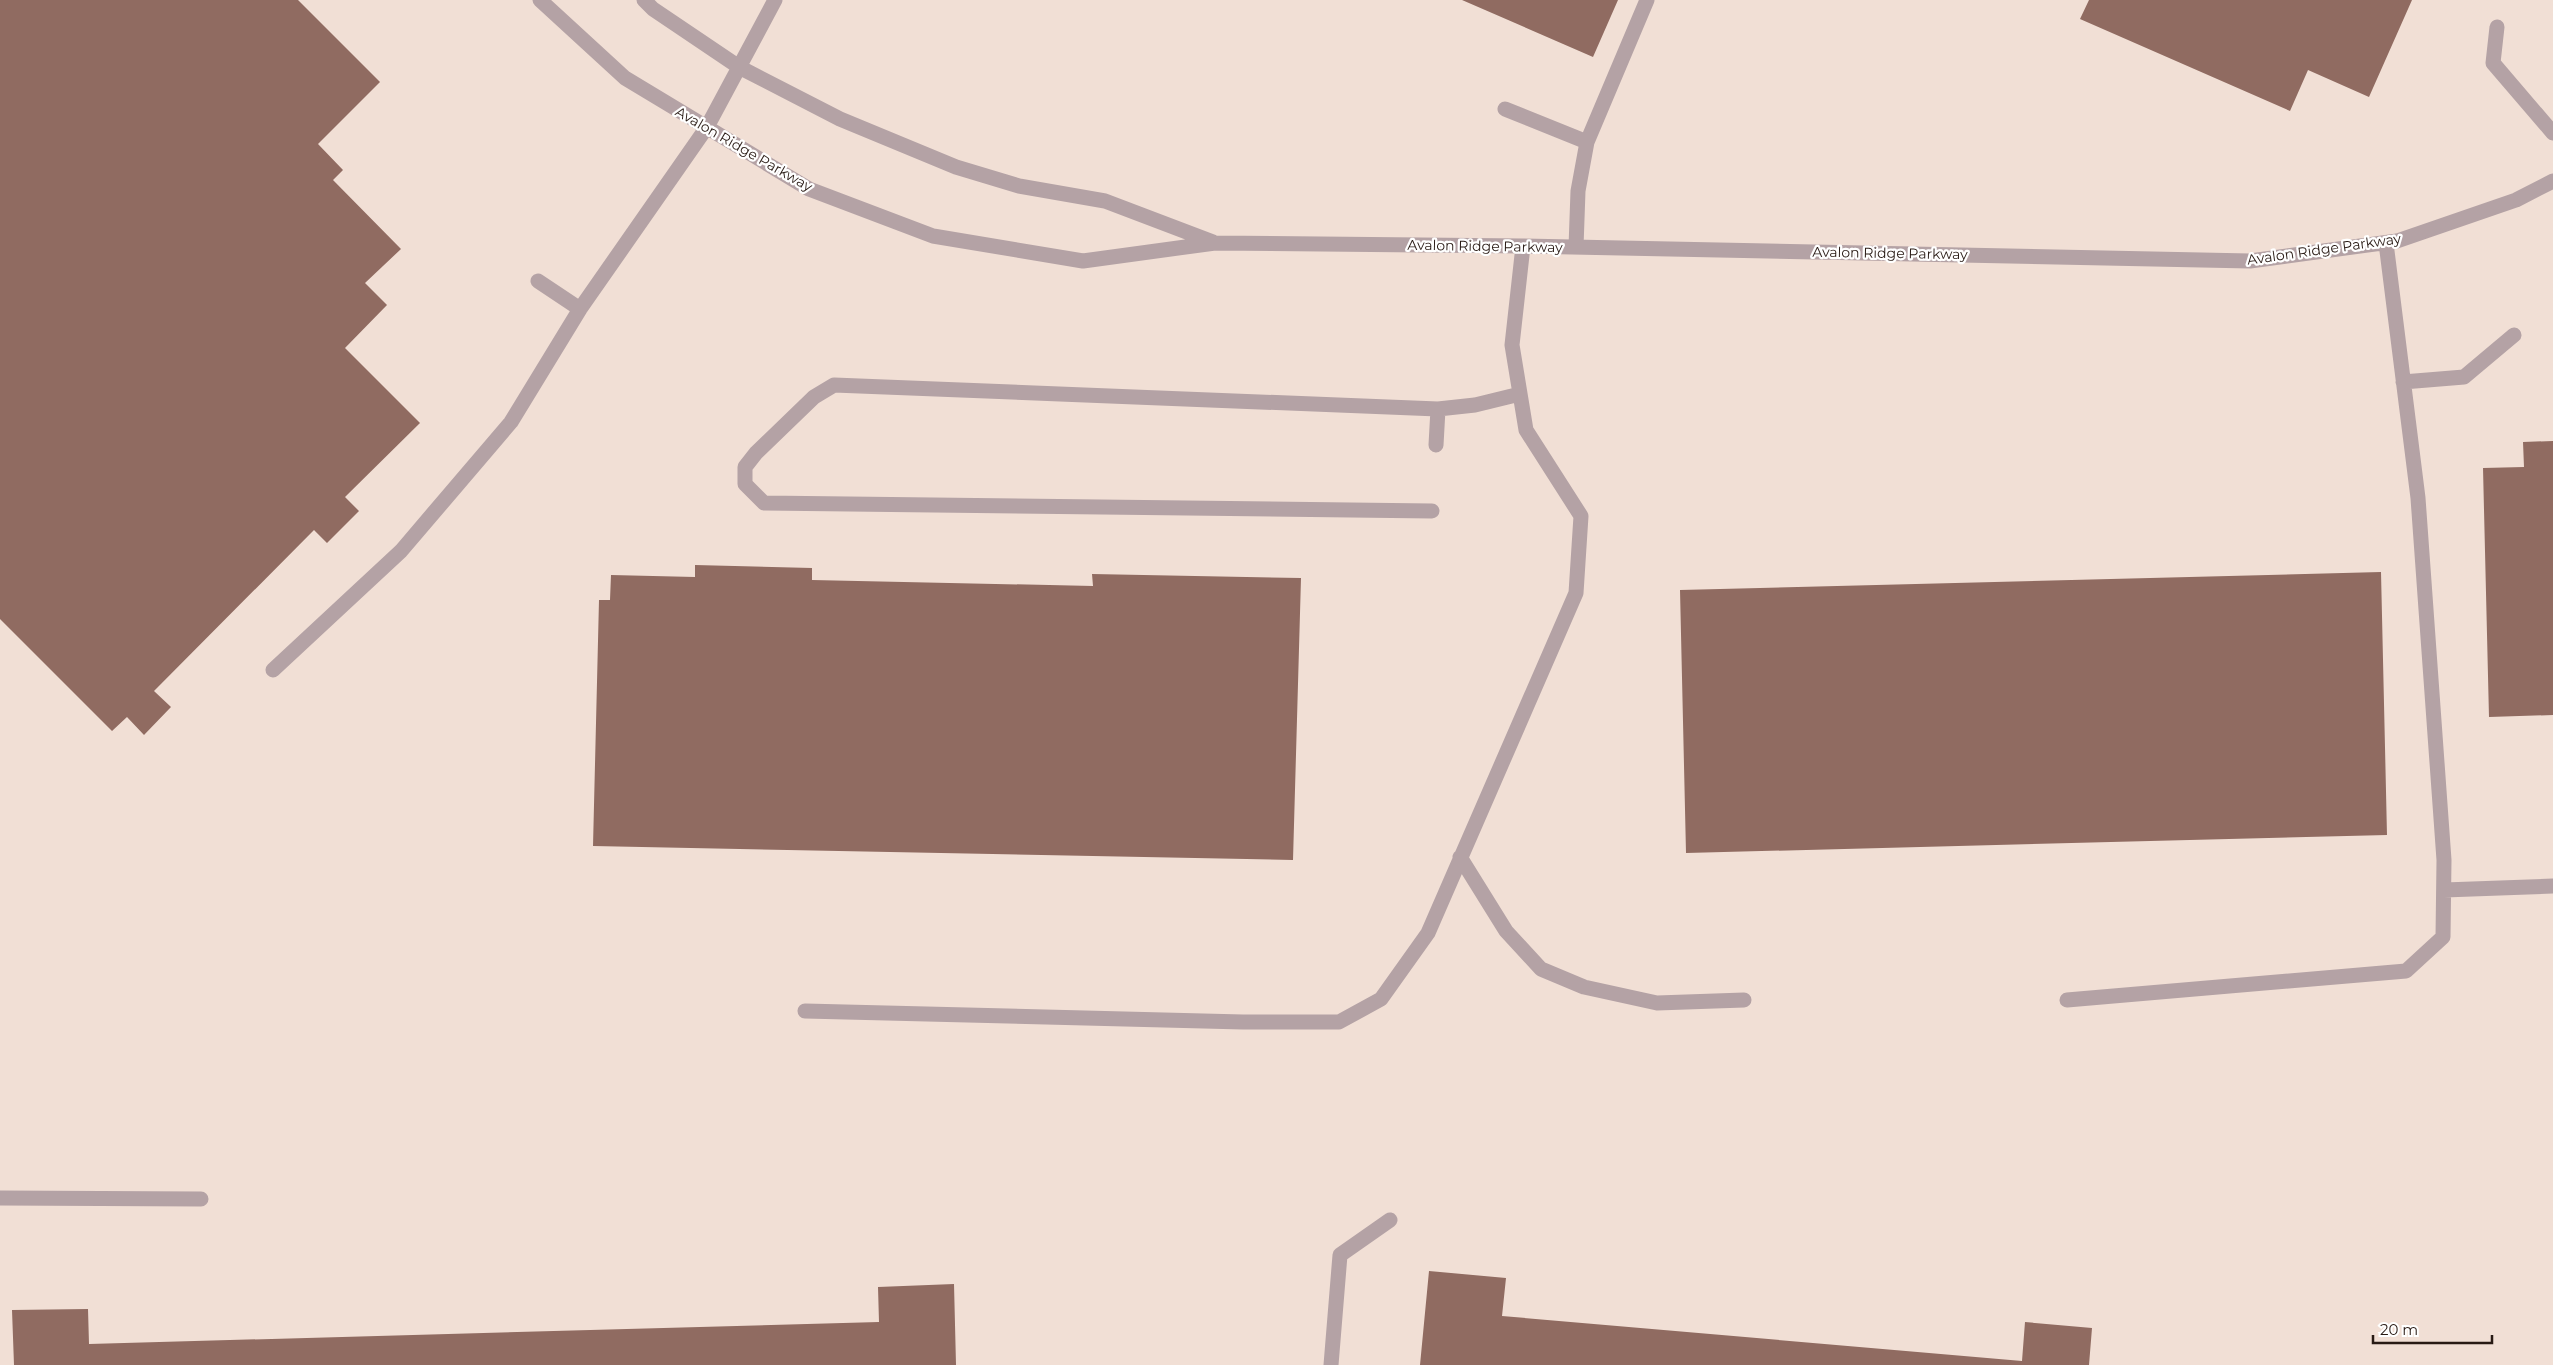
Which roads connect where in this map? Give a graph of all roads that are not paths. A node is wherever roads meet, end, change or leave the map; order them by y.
1 (540, 0) edge
2 (644, 0) edge
3 (775, 0) edge
4 (1647, 0) edge
5 (2497, 27) dead end
6 (739, 67) junction
7 (1505, 109) dead end
8 (707, 127) junction
9 (2553, 133) edge
10 (1588, 142) junction
11 (2553, 181) edge
12 (1215, 243) junction
13 (2386, 243) junction
14 (1523, 246) junction
15 (1576, 247) junction
16 (538, 280) dead end
17 (580, 309) junction
18 (2514, 334) dead end
19 (2403, 382) junction
20 (1520, 394) junction
21 (1438, 408) junction
22 (1436, 445) dead end
23 (1432, 511) dead end
24 (273, 670) dead end
25 (1460, 857) junction
26 (2553, 886) edge
27 (2444, 890) junction
28 (1744, 1000) dead end
29 (2067, 1000) dead end
30 (805, 1011) dead end
31 (0, 1198) edge
32 (201, 1199) dead end
33 (1390, 1220) dead end
34 (1331, 1365) edge

1 - 8 street, Avalon Ridge Parkway
2 - 6 street, Avalon Ridge Parkway
3 - 6 street
4 - 10 street
5 - 9 street
6 - 8 street
6 - 12 street, Avalon Ridge Parkway
7 - 10 street
8 - 12 street, Avalon Ridge Parkway
8 - 17 street
10 - 15 street
11 - 13 street, Avalon Ridge Parkway
12 - 14 street, Avalon Ridge Parkway
13 - 15 street, Avalon Ridge Parkway
13 - 19 street
14 - 15 street, Avalon Ridge Parkway
14 - 20 street
16 - 17 street
17 - 24 street
18 - 19 street
19 - 27 street
20 - 21 street
20 - 25 street
21 - 22 street
21 - 23 street
25 - 28 street
25 - 30 street
26 - 27 street
27 - 29 street
31 - 32 street
33 - 34 street

